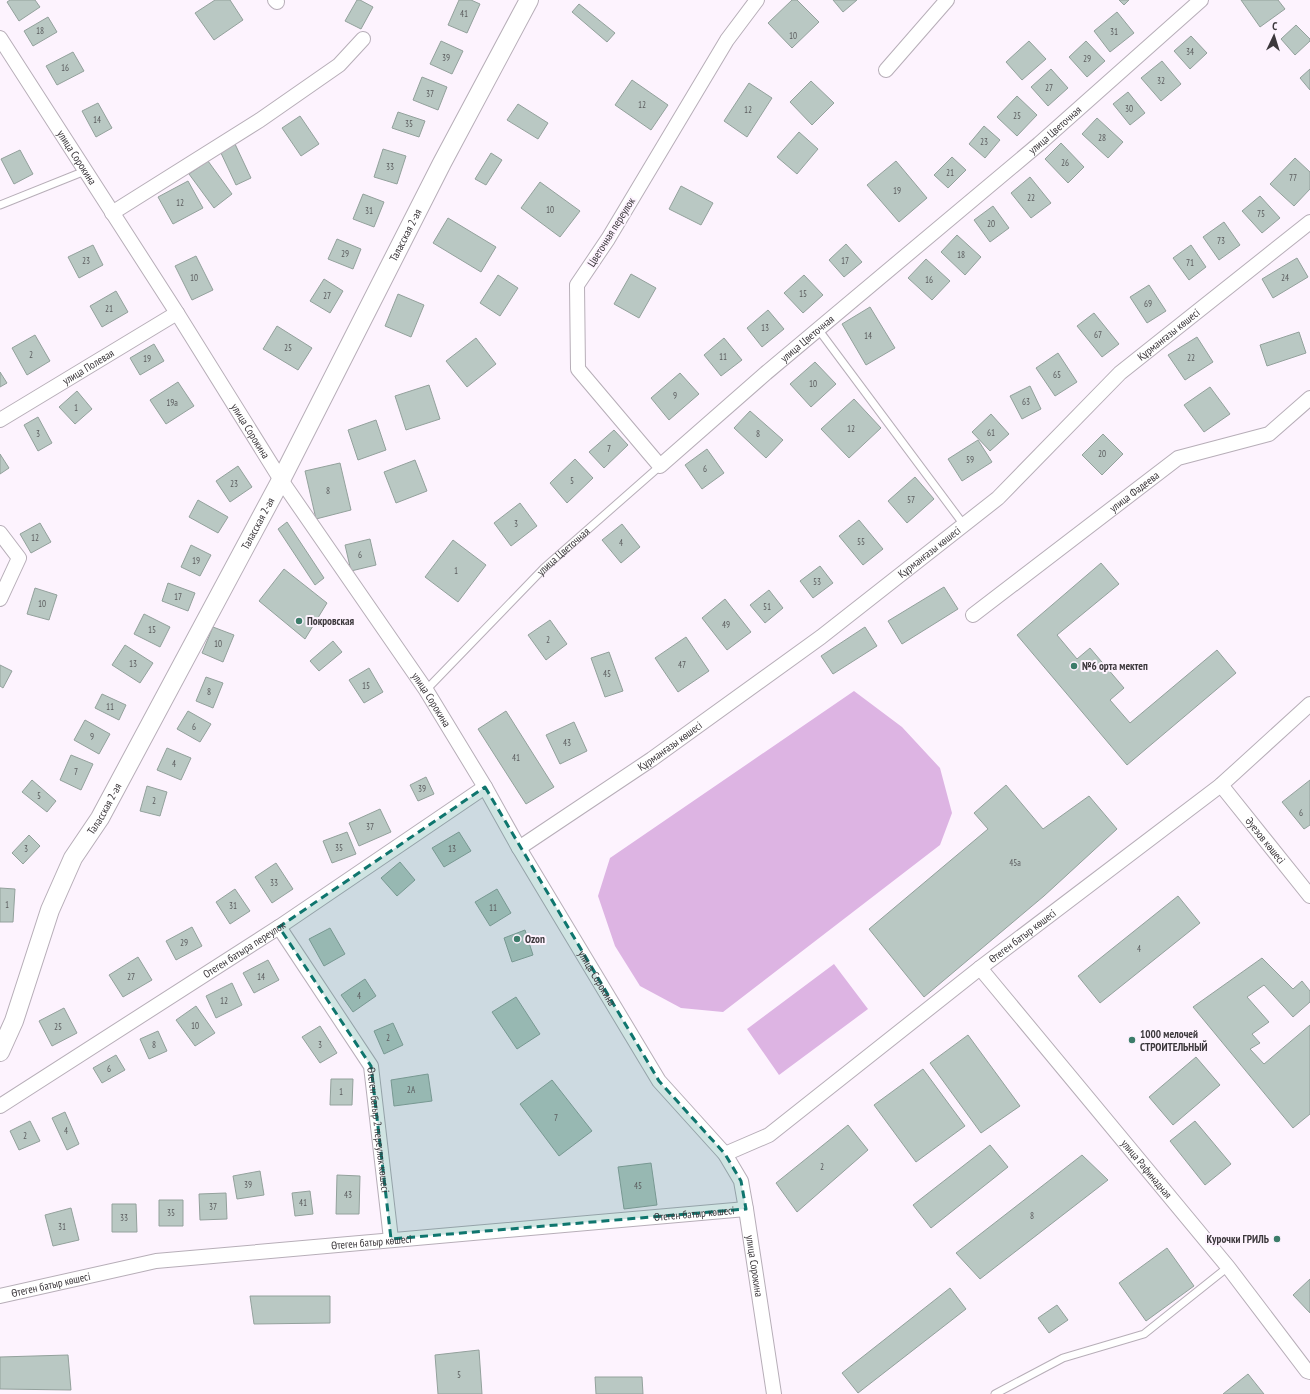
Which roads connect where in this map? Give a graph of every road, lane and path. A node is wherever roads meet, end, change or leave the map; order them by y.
1 (529, 0) edge
2 (757, 0) edge
3 (948, 0) edge
4 (1201, 0) edge
5 (0, 38) edge
6 (363, 39) dead end
7 (886, 70) dead end
8 (85, 171) junction
9 (0, 205) edge
10 (112, 213) junction
11 (1310, 222) edge
12 (177, 313) junction
13 (818, 329) junction
14 (1310, 398) edge
15 (0, 420) edge
16 (660, 466) junction
17 (281, 480) junction
18 (964, 525) junction
19 (0, 533) edge
20 (0, 599) edge
21 (973, 615) dead end
22 (426, 690) junction
23 (1310, 704) edge
24 (1221, 785) junction
25 (485, 787) junction
26 (519, 848) junction
27 (1310, 896) edge
28 (279, 927) junction
29 (980, 968) junction
30 (0, 1052) edge
31 (0, 1106) edge
32 (725, 1154) junction
33 (746, 1209) junction
34 (391, 1239) junction
35 (1228, 1267) junction
36 (0, 1296) edge
37 (1310, 1372) edge
38 (774, 1394) edge
39 (995, 1394) edge

1 - 17 street, Таласская 2-ая
2 - 16 street, Цветочная переулок
3 - 7 street
4 - 13 street, улица Цветочная
5 - 8 street, улица Сорокина
6 - 10 street
8 - 9 lane
8 - 10 street, улица Сорокина
10 - 12 street, улица Сорокина
11 - 18 street, Құрманғазы көшесі
12 - 15 street, улица Полевая
12 - 17 street, улица Сорокина
13 - 16 street, улица Цветочная
13 - 18 lane
14 - 21 street, улица Фадеева
16 - 22 lane, улица Цветочная
17 - 22 street, улица Сорокина
17 - 30 street, Таласская 2-ая
18 - 26 street, Құрманғазы көшесі
19 - 20 street
22 - 25 street, улица Сорокина
23 - 24 street, Өтеген батыр көшесі
24 - 27 street, Әуезов көшесі
24 - 29 street, Өтеген батыр көшесі
25 - 26 street, улица Сорокина
25 - 28 street, Отеген батыра переулок
26 - 32 street, улица Сорокина
28 - 31 street, Отеген батыра переулок
28 - 34 street, Өтеген батыр 2 переулок көшесі
29 - 32 street, Өтеген батыр көшесі
29 - 35 street, улица Рафинадная
32 - 33 street, улица Сорокина
33 - 34 street, Өтеген батыр көшесі
33 - 38 street, улица Сорокина
34 - 36 street, Өтеген батыр көшесі
35 - 37 street, улица Рафинадная
35 - 39 lane

